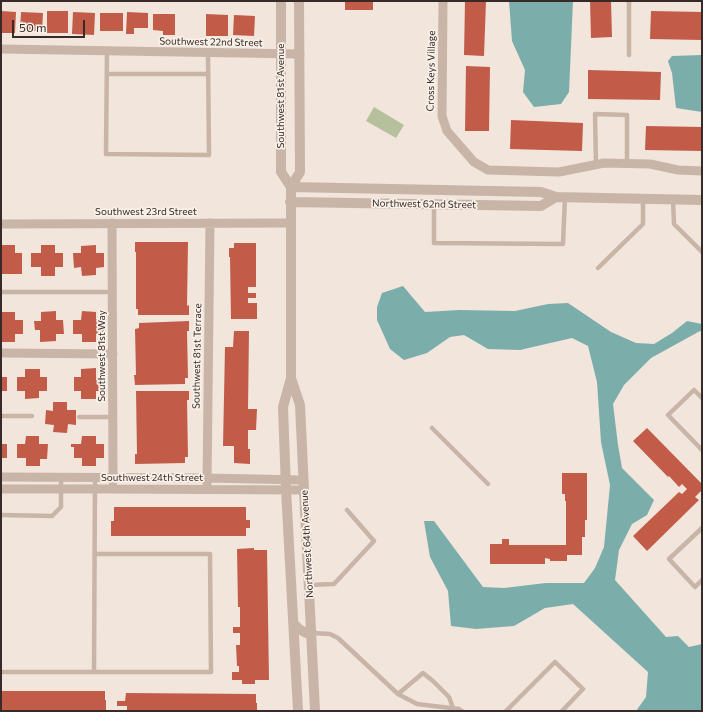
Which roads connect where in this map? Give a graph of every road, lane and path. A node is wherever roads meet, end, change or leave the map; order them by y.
1 (281, 1) edge
2 (300, 1) edge
3 (443, 1) edge
4 (629, 1) edge
5 (1, 49) edge
6 (107, 51) junction
7 (208, 53) junction
8 (282, 54) junction
9 (300, 54) junction
10 (630, 55) dead end
11 (107, 74) junction
12 (208, 74) junction
13 (627, 164) junction
14 (596, 165) junction
15 (702, 171) edge
16 (291, 187) junction
17 (420, 189) junction
18 (560, 197) junction
19 (643, 199) junction
20 (674, 199) junction
21 (702, 200) edge
22 (290, 202) junction
23 (406, 204) junction
24 (434, 205) junction
25 (112, 223) junction
26 (210, 223) junction
27 (290, 223) junction
28 (1, 224) edge
29 (702, 252) edge
30 (598, 268) dead end
31 (1, 292) edge
32 (113, 292) junction
33 (1, 353) edge
34 (113, 354) junction
35 (291, 378) junction
36 (702, 398) edge
37 (1, 416) edge
38 (32, 416) dead end
39 (79, 417) dead end
40 (113, 417) junction
41 (432, 428) dead end
42 (702, 450) edge
43 (61, 476) junction
44 (1, 477) edge
45 (95, 477) junction
46 (113, 477) junction
47 (207, 478) junction
48 (286, 484) junction
49 (488, 484) dead end
50 (304, 485) junction
51 (113, 488) junction
52 (1, 489) edge
53 (61, 489) junction
54 (95, 489) junction
55 (207, 489) junction
56 (347, 510) dead end
57 (1, 515) edge
58 (702, 528) edge
59 (94, 554) junction
60 (702, 580) edge
61 (309, 585) junction
62 (294, 624) junction
63 (312, 633) junction
64 (1, 672) edge
65 (94, 672) junction
66 (398, 694) junction
67 (453, 708) junction
68 (298, 711) edge
69 (316, 711) edge
70 (462, 711) edge
71 (506, 711) edge
72 (562, 711) edge

1 - 8 street, Southwest 81st Avenue
2 - 9 street, Southwest 81st Avenue
3 - 14 street, Cross Keys Village
4 - 10 lane
5 - 6 street, Southwest 22nd Street
6 - 7 street, Southwest 22nd Street
6 - 11 lane
7 - 8 street, Southwest 22nd Street
7 - 12 lane
8 - 9 street, Southwest 22nd Street
8 - 16 street, Southwest 81st Avenue
9 - 16 street, Southwest 81st Avenue
11 - 12 lane
11 - 12 lane
13 - 14 street, Cross Keys Village
13 - 14 lane
13 - 15 street, Cross Keys Village
16 - 17 street, Northwest 62nd Street
16 - 22 street, Southwest 81st Avenue
17 - 18 street, Northwest 62nd Street
17 - 23 street
18 - 19 street, Northwest 62nd Street
18 - 24 street, Northwest 62nd Street
18 - 24 lane
19 - 20 street, Northwest 62nd Street
19 - 30 lane
20 - 21 street, Northwest 62nd Street
20 - 29 lane
22 - 23 street, Northwest 62nd Street
22 - 27 street, Southwest 81st Avenue
23 - 24 street, Northwest 62nd Street
25 - 26 street, Southwest 23rd Street
25 - 28 street, Southwest 23rd Street
25 - 32 street, Southwest 81st Way
26 - 27 street, Southwest 23rd Street
26 - 47 street, Southwest 81st Terrace
27 - 35 street, Northwest 64th Avenue
31 - 32 lane
32 - 34 street, Southwest 81st Way
33 - 34 street
34 - 40 street, Southwest 81st Way
35 - 48 street, Northwest 64th Avenue
35 - 50 street, Northwest 64th Avenue
36 - 42 lane
37 - 38 lane
39 - 40 lane
40 - 46 street, Southwest 81st Way
41 - 49 lane
43 - 44 street, Southwest 24th Street
43 - 45 street, Southwest 24th Street
43 - 53 lane
45 - 46 street, Southwest 24th Street
45 - 54 lane
46 - 47 street, Southwest 24th Street
46 - 51 street, Southwest 81st Way
47 - 48 street, Southwest 24th Street
47 - 55 street, Southwest 81st Terrace
48 - 50 street, Southwest 24th Street
48 - 55 street, Southwest 24th Street
48 - 62 street, Northwest 64th Avenue
50 - 61 street, Northwest 64th Avenue
51 - 54 street, Southwest 24th Street
51 - 55 street, Southwest 24th Street
52 - 53 street, Southwest 24th Street
53 - 54 street, Southwest 24th Street
53 - 57 lane
54 - 59 lane
56 - 61 lane
58 - 60 lane
59 - 65 lane
59 - 65 lane
61 - 63 street, Northwest 64th Avenue
62 - 63 street
62 - 68 street, Northwest 64th Avenue
63 - 66 lane
63 - 69 street, Northwest 64th Avenue
64 - 65 lane
66 - 67 lane
66 - 67 lane
67 - 70 lane
71 - 72 lane

